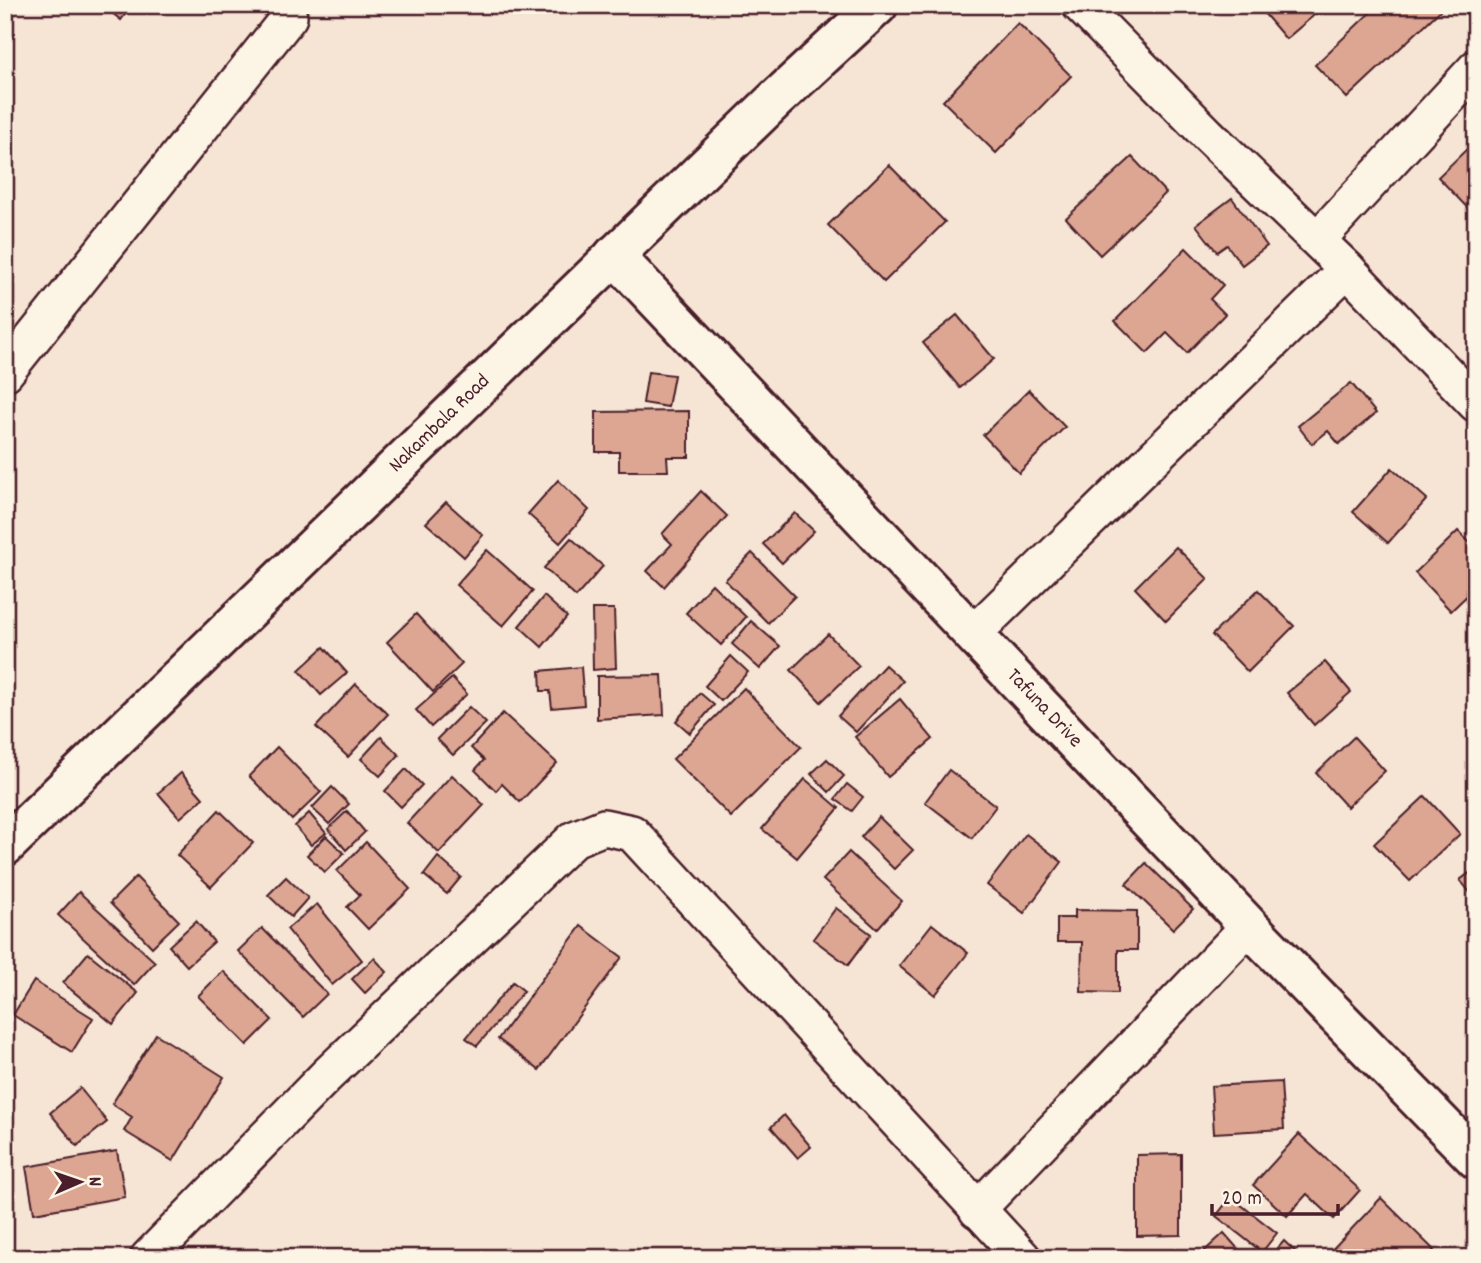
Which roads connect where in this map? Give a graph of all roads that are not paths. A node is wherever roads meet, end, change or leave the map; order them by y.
1 (878, 5) edge
2 (1080, 5) edge
3 (289, 17) dead end
4 (1476, 68) edge
5 (1318, 239) junction
6 (614, 255) junction
7 (1347, 269) junction
8 (5, 373) edge
9 (1476, 404) edge
10 (974, 634) junction
11 (5, 846) edge
12 (1248, 926) junction
13 (1476, 1159) edge
14 (977, 1210) junction
15 (148, 1258) edge
16 (1023, 1258) edge

1 - 6 main road, Nakambala Road
2 - 5 street
3 - 8 street
4 - 5 street
5 - 7 street
6 - 10 main road, Tafuna Drive
6 - 11 main road, Nakambala Road
7 - 9 street
7 - 10 street
10 - 12 main road, Tafuna Drive
12 - 13 main road, Tafuna Drive
12 - 14 street
14 - 15 street
14 - 16 street

